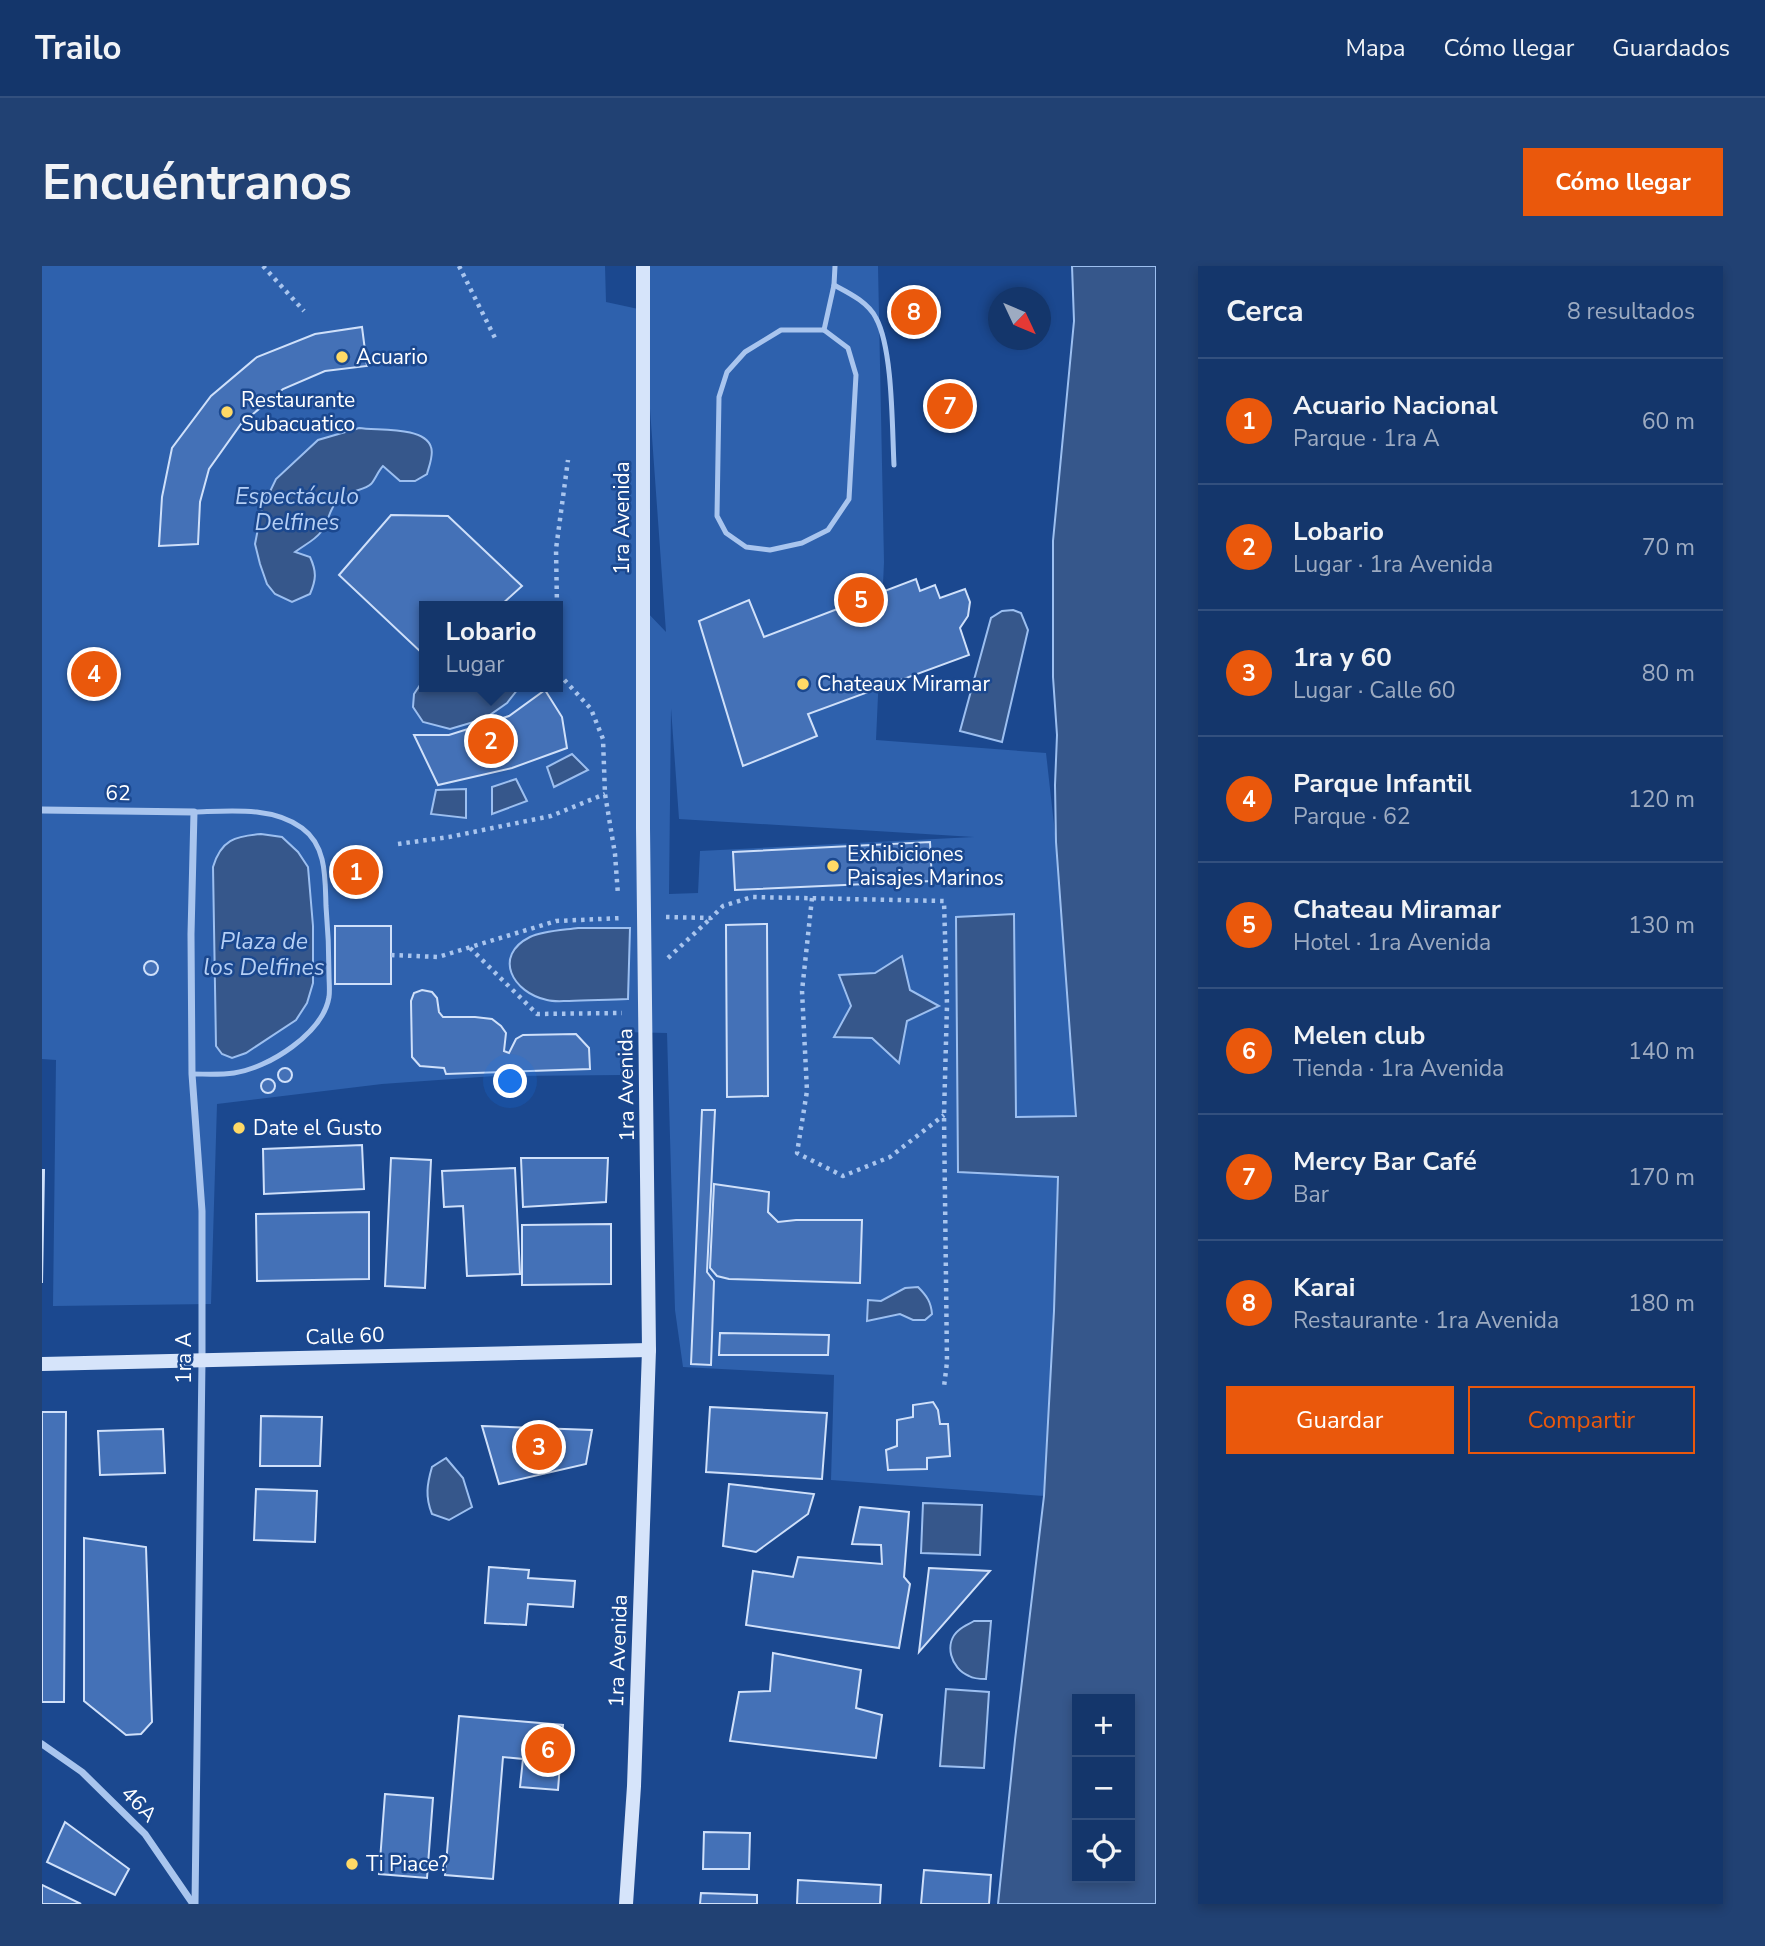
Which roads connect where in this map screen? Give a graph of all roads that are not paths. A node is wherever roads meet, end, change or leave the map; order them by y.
1 (643, 266) edge
2 (835, 266) edge
3 (834, 285) junction
4 (824, 330) junction
5 (894, 465) dead end
6 (42, 810) edge
7 (194, 812) junction
8 (192, 1074) junction
9 (649, 1350) junction
10 (202, 1361) junction
11 (42, 1364) edge
12 (42, 1744) edge
13 (194, 1904) edge
14 (626, 1904) edge

1 - 9 street, 1ra Avenida
2 - 3 lane
3 - 4 lane
3 - 5 lane
4 - 4 lane
6 - 7 street, 62
7 - 8 street, 1ra A
7 - 8 lane
8 - 10 street, 1ra A
9 - 10 street, Calle 60
9 - 14 street, 1ra Avenida
10 - 11 street, Calle 60
10 - 13 street, 1ra A
12 - 13 street, 46A

